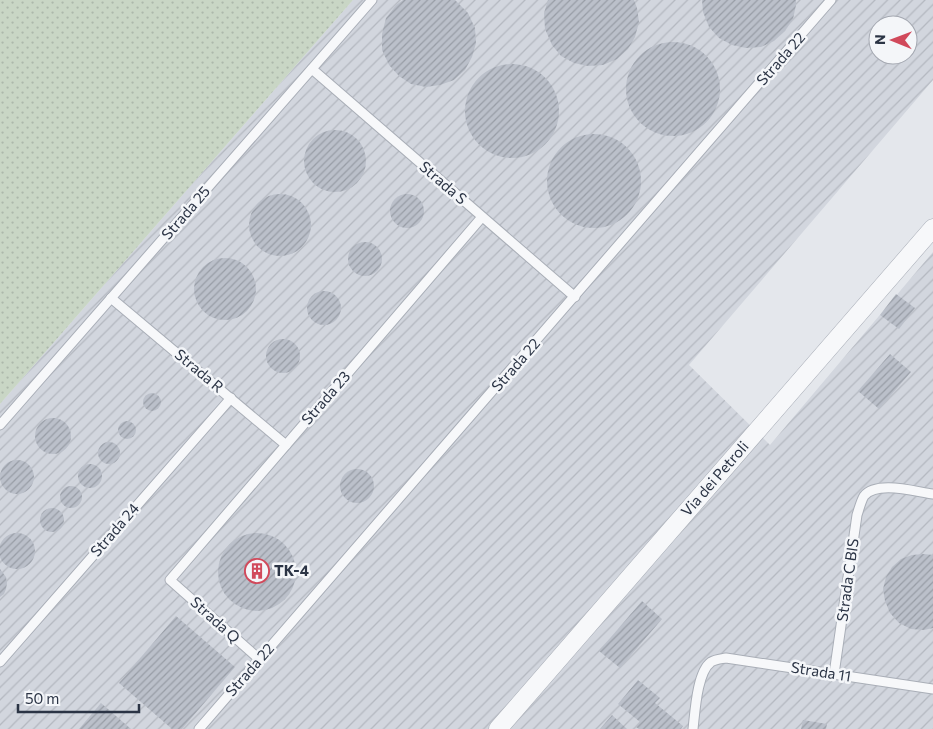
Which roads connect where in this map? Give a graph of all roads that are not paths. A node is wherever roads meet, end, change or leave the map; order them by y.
1 (372, 0) edge
2 (831, 0) edge
3 (312, 69) junction
4 (482, 216) junction
5 (933, 228) edge
6 (575, 297) junction
7 (112, 298) junction
8 (231, 398) junction
9 (0, 425) edge
10 (286, 445) junction
11 (933, 494) edge
12 (170, 580) joint
13 (259, 660) junction
14 (0, 662) edge
15 (834, 674) junction
16 (933, 689) edge
17 (199, 729) edge
18 (498, 729) edge
19 (693, 729) edge

1 - 3 lane, Strada 25
2 - 6 lane, Strada 22
3 - 4 lane, Strada S
3 - 7 lane, Strada 25
4 - 6 lane, Strada S
4 - 10 lane, Strada 23
5 - 18 street, Via dei Petroli
6 - 13 lane, Strada 22
7 - 8 lane, Strada R
7 - 9 lane, Strada 25
8 - 10 lane, Strada R
8 - 14 lane, Strada 24
10 - 12 lane, Strada 23
11 - 15 lane, Strada C BIS
12 - 13 lane, Strada Q
13 - 17 lane, Strada 22
15 - 16 lane, Strada 11
15 - 19 lane, Strada 11

